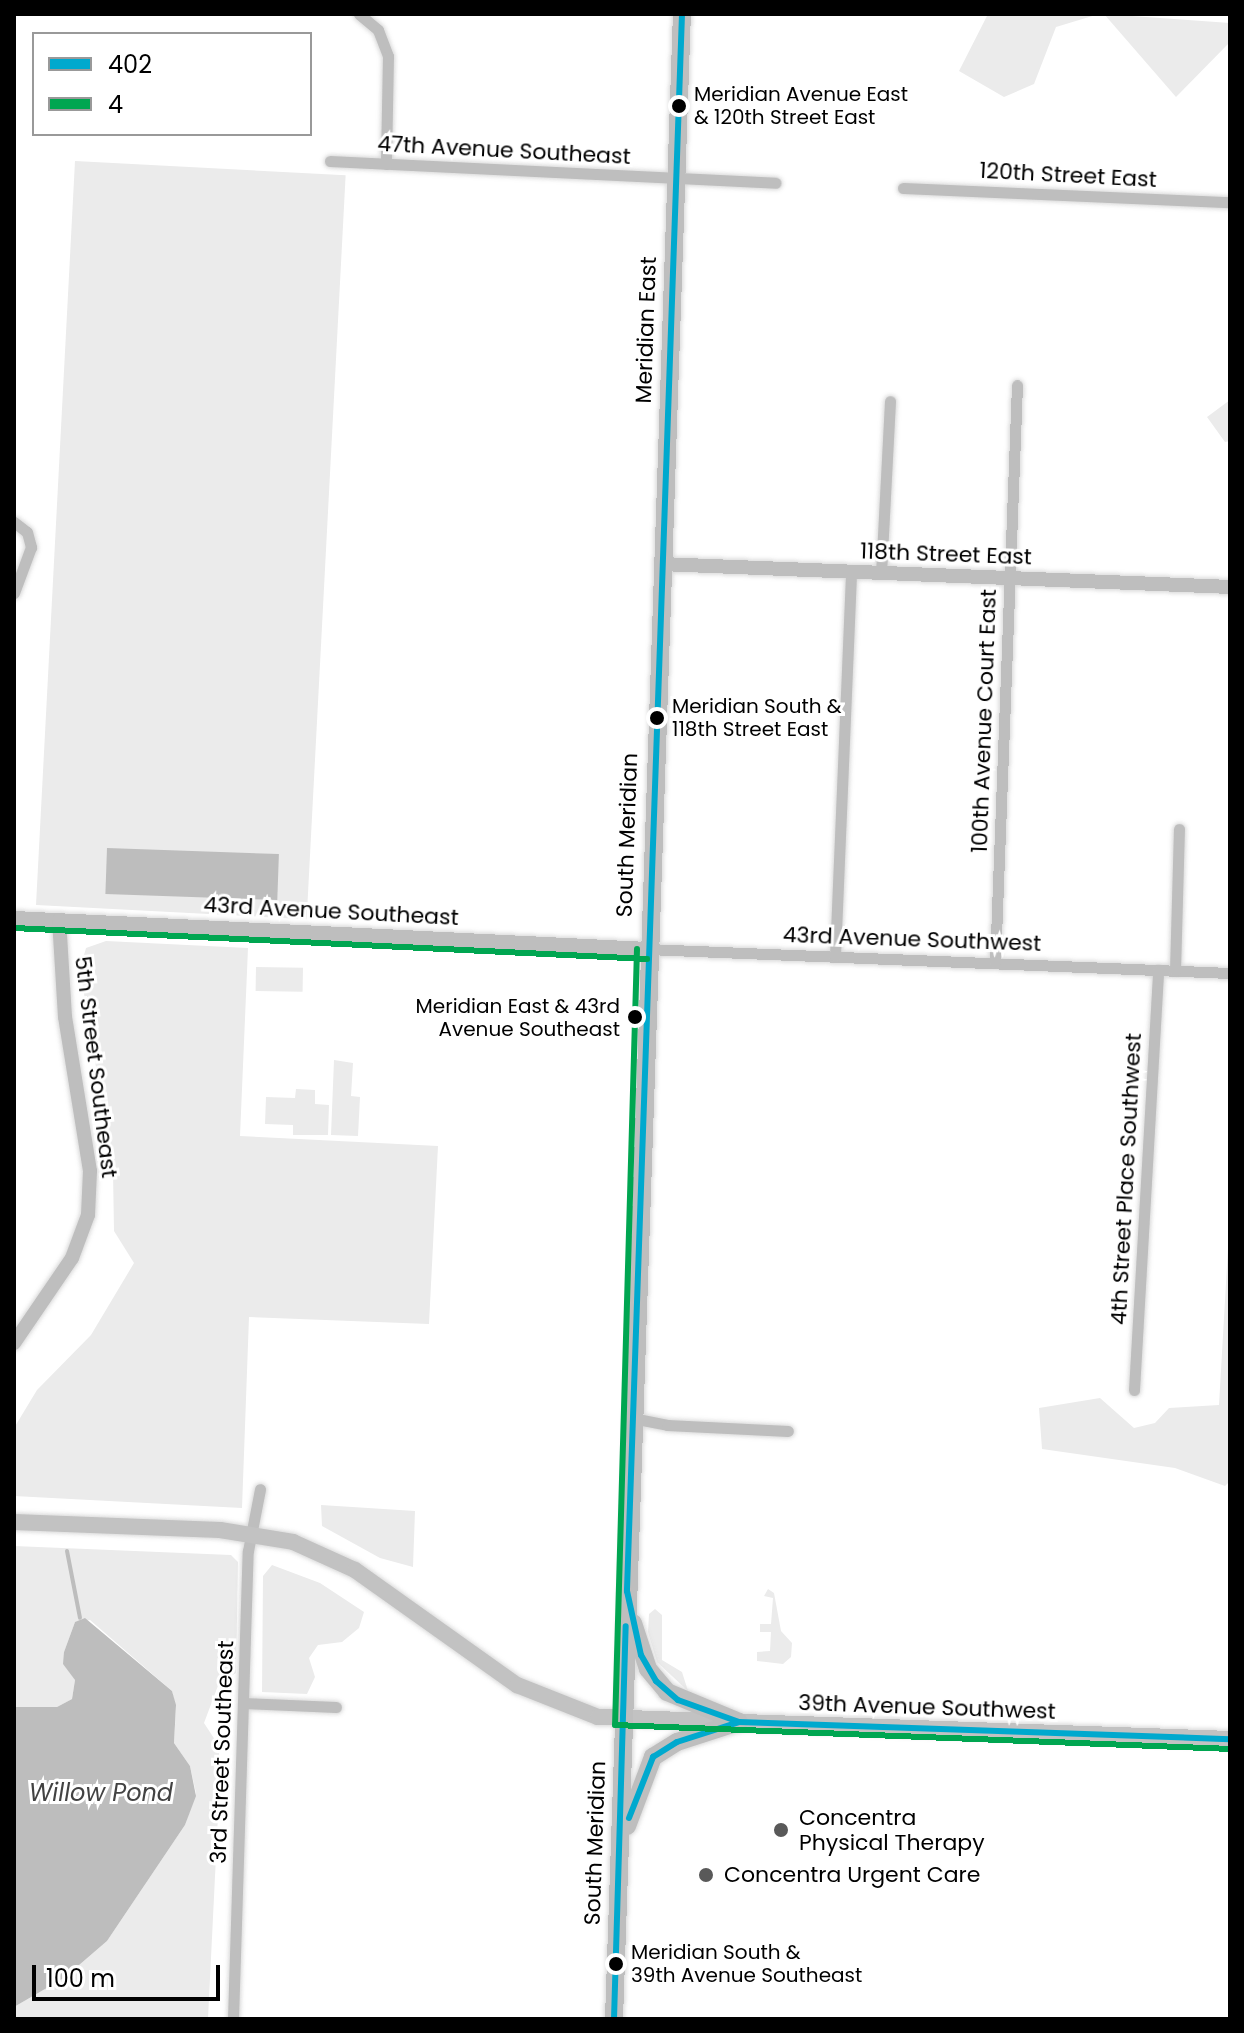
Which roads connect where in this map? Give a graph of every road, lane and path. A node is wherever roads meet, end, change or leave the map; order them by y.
1 (359, 14) edge
2 (682, 14) edge
3 (330, 161) dead end
4 (386, 164) junction
5 (676, 178) junction
6 (775, 183) dead end
7 (903, 188) dead end
8 (1230, 202) edge
9 (1017, 385) dead end
10 (890, 401) dead end
11 (14, 522) edge
12 (661, 564) junction
13 (851, 572) junction
14 (881, 573) junction
15 (1010, 578) junction
16 (1230, 587) edge
17 (14, 593) edge
18 (1179, 829) dead end
19 (14, 918) edge
20 (59, 920) junction
21 (647, 949) junction
22 (835, 956) junction
23 (995, 963) junction
24 (1158, 970) junction
25 (1175, 971) junction
26 (1230, 973) edge
27 (14, 1343) edge
28 (1134, 1390) dead end
29 (632, 1418) junction
30 (788, 1431) dead end
31 (260, 1489) dead end
32 (14, 1522) edge
33 (250, 1533) junction
34 (627, 1591) junction
35 (243, 1703) junction
36 (336, 1707) dead end
37 (623, 1719) junction
38 (739, 1722) junction
39 (1230, 1739) edge
40 (619, 1852) junction
41 (233, 2019) edge
42 (614, 2019) edge

1 - 4 street
2 - 5 main road, Meridian East
3 - 4 street, 47th Avenue Southeast
4 - 5 street, 47th Avenue Southeast
5 - 6 street
5 - 12 main road, Meridian East
7 - 8 street, 120th Street East
9 - 15 street, 100th Avenue Court East
10 - 14 street
11 - 17 street
12 - 13 street, 118th Street East
12 - 21 main road, South Meridian
13 - 14 street, 118th Street East
13 - 22 street
14 - 15 street, 118th Street East
15 - 16 street, 118th Street East
15 - 23 street, 100th Avenue Court East
18 - 25 street
19 - 20 street, 43rd Avenue Southeast
20 - 21 street, 43rd Avenue Southeast
20 - 27 street, 5th Street Southeast
21 - 22 street, 43rd Avenue Southwest
21 - 29 main road, South Meridian
22 - 23 street, 43rd Avenue Southwest
23 - 24 street, 43rd Avenue Southwest
24 - 25 street, 43rd Avenue Southwest
24 - 28 street, 4th Street Place Southwest
25 - 26 street, 43rd Avenue Southwest
29 - 30 street
29 - 34 main road, South Meridian
31 - 33 street, 3rd Street Southeast
32 - 33 main road, 39th Avenue Southwest
33 - 35 street, 3rd Street Southeast
33 - 37 main road, 39th Avenue Southwest
34 - 37 main road, South Meridian
34 - 38 main road
35 - 36 street
35 - 41 street, 3rd Street Southeast
37 - 38 main road, 39th Avenue Southwest
37 - 40 main road, South Meridian
38 - 39 main road, 39th Avenue Southwest
38 - 40 main road
40 - 42 main road, South Meridian

